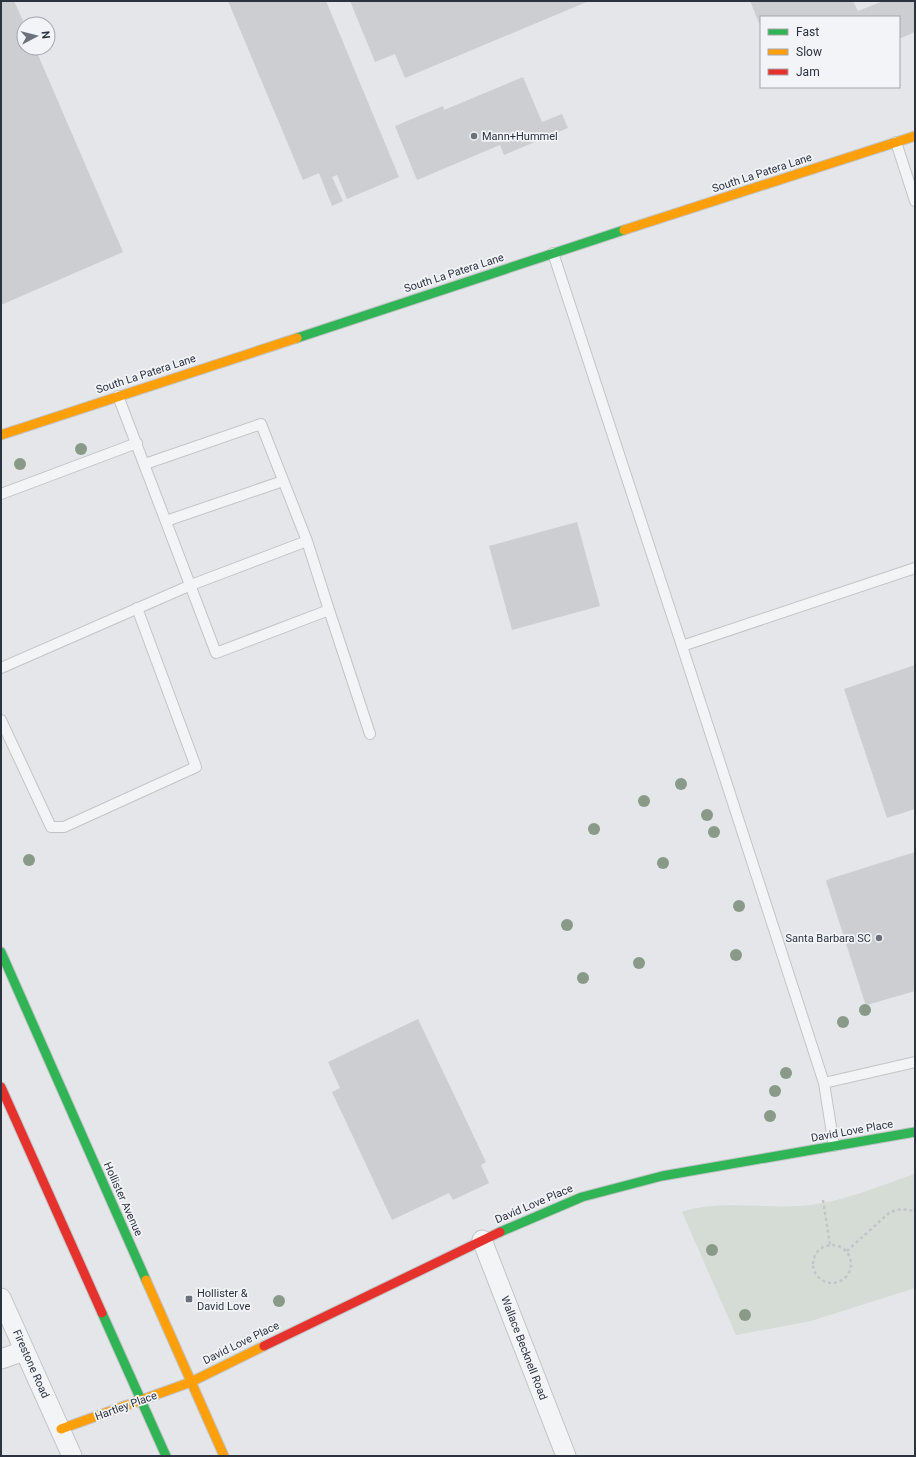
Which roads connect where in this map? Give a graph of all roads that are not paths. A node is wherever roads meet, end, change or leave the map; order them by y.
1 (915, 136) edge
2 (896, 142) junction
3 (915, 201) edge
4 (553, 253) junction
5 (118, 396) junction
6 (1, 434) edge
7 (137, 443) junction
8 (145, 464) junction
9 (283, 481) junction
10 (1, 494) edge
11 (166, 521) junction
12 (307, 541) junction
13 (915, 568) edge
14 (191, 585) junction
15 (137, 608) junction
16 (329, 610) junction
17 (682, 646) junction
18 (1, 668) edge
19 (1, 720) edge
20 (370, 734) dead end
21 (1, 952) edge
22 (915, 1062) edge
23 (824, 1083) junction
24 (1, 1087) edge
25 (915, 1132) edge
26 (834, 1146) junction
27 (482, 1240) junction
28 (1, 1298) edge
29 (24, 1350) junction
30 (1, 1359) edge
31 (191, 1382) junction
32 (142, 1400) junction
33 (60, 1429) junction
34 (72, 1456) edge
35 (166, 1456) edge
36 (224, 1456) edge
37 (566, 1456) edge

1 - 2 street, South La Patera Lane
2 - 3 lane
2 - 4 street, South La Patera Lane
4 - 5 street, South La Patera Lane
4 - 17 lane
5 - 6 street, South La Patera Lane
5 - 7 lane
7 - 8 lane
7 - 10 lane
8 - 9 lane
8 - 11 lane
9 - 11 lane
9 - 12 lane
11 - 14 lane
12 - 14 lane
12 - 16 lane
13 - 17 lane
14 - 15 lane
14 - 16 lane
15 - 18 lane
15 - 19 lane
16 - 20 lane
17 - 23 lane
21 - 31 street, Hollister Avenue
22 - 23 lane
23 - 26 lane
24 - 32 street
25 - 26 street, David Love Place
26 - 27 street, David Love Place
27 - 31 street, David Love Place
27 - 37 street, Wallace Becknell Road
28 - 29 street, Firestone Road
29 - 30 street
29 - 33 street, Firestone Road
31 - 32 street, Hartley Place
31 - 36 street, Hollister Avenue
32 - 33 street, Hartley Place
32 - 35 street
33 - 34 street, Firestone Road

